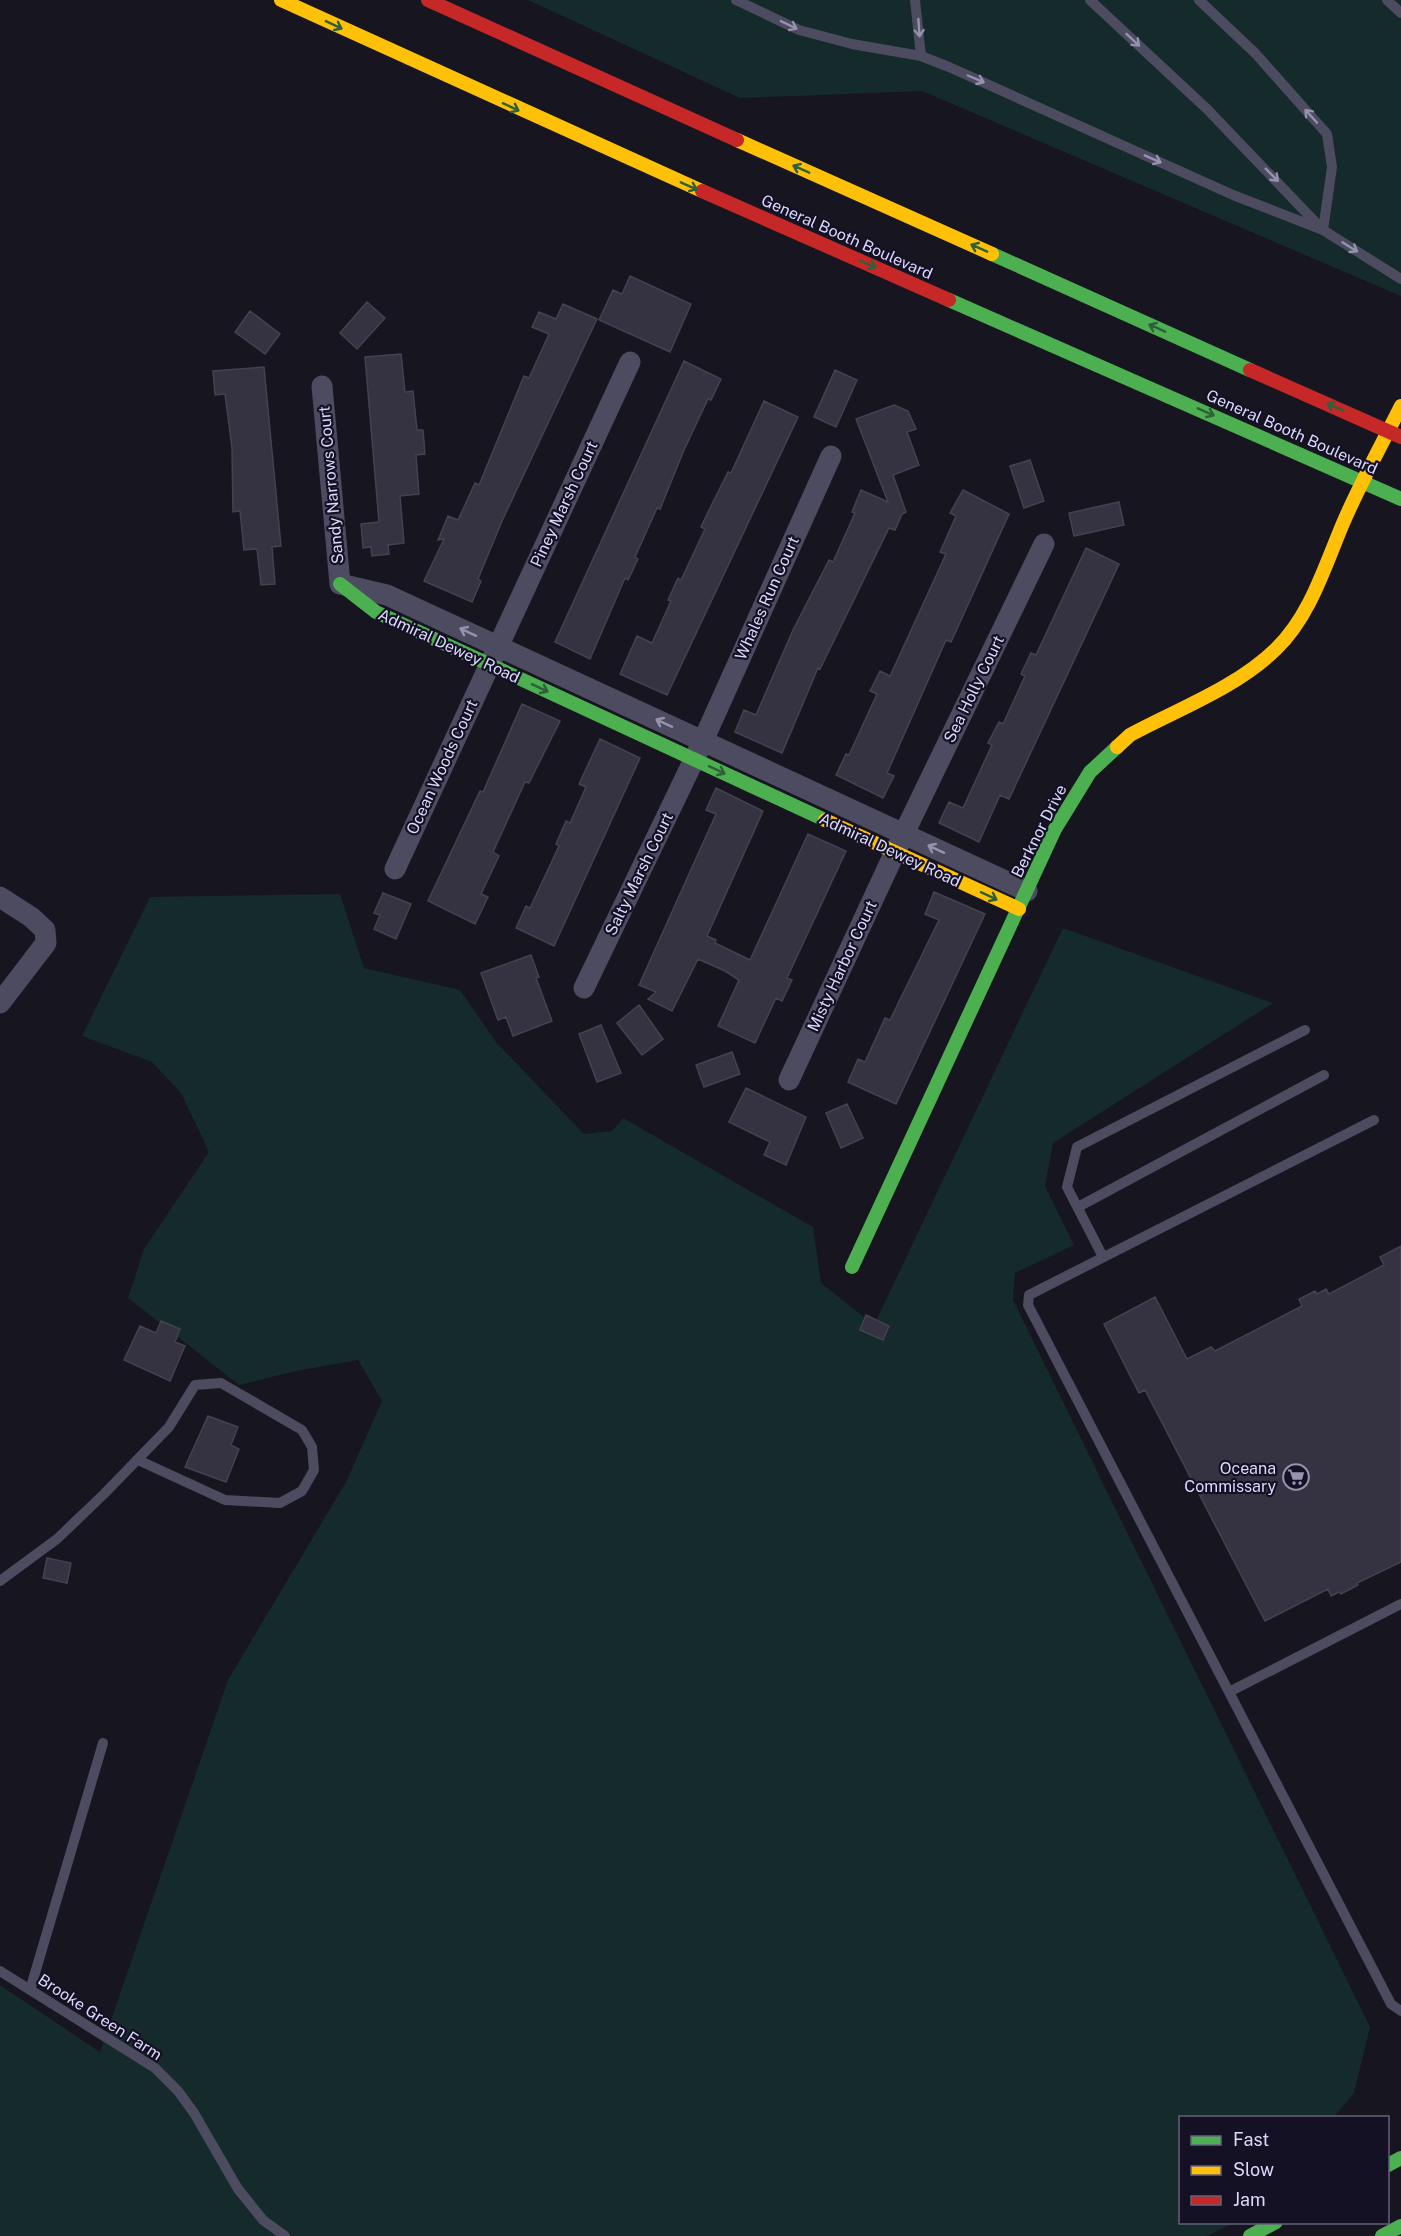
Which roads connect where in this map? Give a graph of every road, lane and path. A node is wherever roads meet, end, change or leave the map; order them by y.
1 (281, 0) edge
2 (428, 0) edge
3 (736, 0) edge
4 (915, 0) edge
5 (1090, 0) edge
6 (1199, 0) edge
7 (1387, 0) edge
8 (1401, 13) edge
9 (921, 56) junction
10 (1323, 230) junction
11 (1401, 279) edge
12 (630, 362) dead end
13 (322, 386) dead end
14 (1401, 406) edge
15 (1395, 434) edge
16 (831, 456) dead end
17 (1363, 481) junction
18 (1401, 499) edge
19 (1044, 544) dead end
20 (340, 584) joint
21 (494, 655) junction
22 (699, 750) junction
23 (900, 843) junction
24 (395, 869) dead end
25 (0, 897) edge
26 (1023, 900) junction
27 (584, 988) dead end
28 (0, 1003) edge
29 (1305, 1030) dead end
30 (1324, 1075) dead end
31 (789, 1080) dead end
32 (1374, 1120) dead end
33 (1078, 1207) junction
34 (1103, 1257) junction
35 (852, 1268) dead end
36 (138, 1460) junction
37 (0, 1581) edge
38 (1401, 1604) edge
39 (1229, 1692) junction
40 (103, 1743) dead end
41 (0, 1971) edge
42 (30, 1990) junction
43 (1401, 2012) edge
44 (1274, 2224) edge
45 (1401, 2226) edge
46 (285, 2236) edge
47 (1250, 2236) edge
48 (1382, 2236) edge

1 -> 17 main road, General Booth Boulevard
15 -> 2 main road
3 -> 9 lane
4 -> 9 lane
5 -> 10 lane
10 -> 6 lane
7 - 8 lane
9 -> 10 lane
10 -> 11 lane
12 - 21 street, Piney Marsh Court
13 - 20 street, Sandy Narrows Court
14 - 15 main road, Berknor Drive
15 - 17 main road, Berknor Drive
16 - 22 street, Whales Run Court
17 - 18 main road, General Booth Boulevard
17 - 26 main road, Berknor Drive
19 - 23 street, Sea Holly Court
20 - 21 street, Admiral Dewey Road
21 - 22 street, Admiral Dewey Road
21 - 24 street, Ocean Woods Court
22 - 23 street, Admiral Dewey Road
22 - 27 street, Salty Marsh Court
23 - 26 street, Admiral Dewey Road
23 - 31 street, Misty Harbor Court
25 - 28 street
26 - 35 main road, Berknor Drive
29 - 33 lane
30 - 33 lane
32 - 34 lane
33 - 34 lane
34 - 39 lane
36 - 36 lane
36 - 37 lane
38 - 39 lane
39 - 43 lane
40 - 42 lane
41 - 42 lane, Brooke Green Farm
42 - 46 lane, Brooke Green Farm
44 - 47 main road
45 - 48 main road

